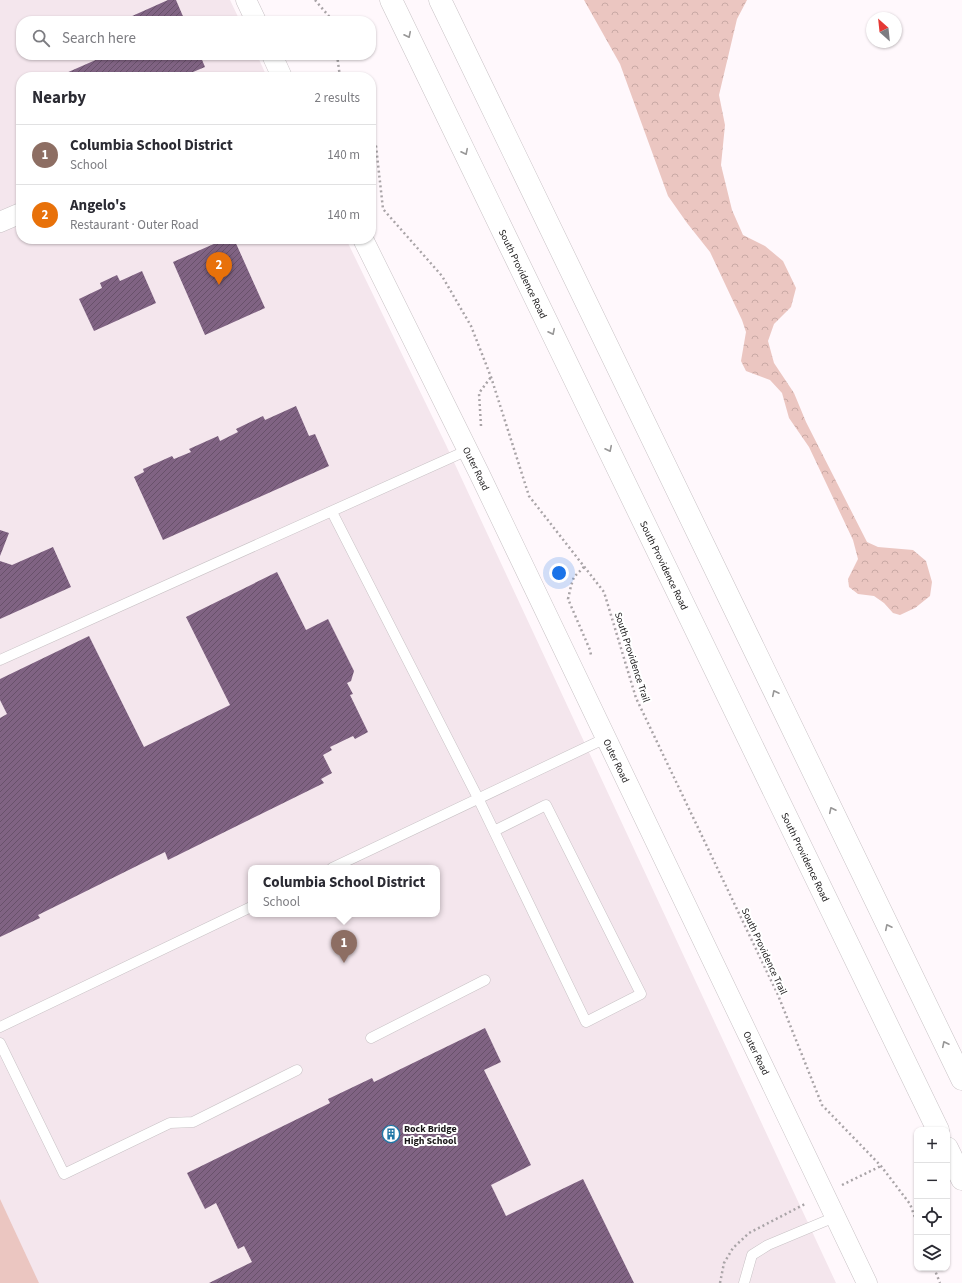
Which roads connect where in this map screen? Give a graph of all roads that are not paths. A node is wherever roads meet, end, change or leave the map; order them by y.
1 (246, 0) edge
2 (391, 0) edge
3 (440, 0) edge
4 (254, 16) edge
5 (274, 60) edge
6 (280, 72) edge
7 (16, 215) edge
8 (0, 222) edge
9 (365, 244) edge
10 (468, 450) junction
11 (332, 512) junction
12 (0, 660) edge
13 (606, 738) junction
14 (478, 798) junction
15 (494, 831) junction
16 (338, 865) edge
17 (248, 908) edge
18 (485, 980) dead end
19 (0, 1027) edge
20 (371, 1038) dead end
21 (0, 1043) edge
22 (297, 1070) dead end
23 (962, 1079) edge
24 (937, 1127) edge
25 (950, 1154) edge
26 (962, 1179) edge
27 (835, 1217) junction
28 (744, 1283) edge
29 (867, 1283) edge

1 - 4 street
2 -> 24 main road, South Providence Road
23 -> 3 main road
5 - 6 street
7 - 8 street
9 - 10 street, Outer Road
10 - 11 lane
10 - 13 street, Outer Road
11 - 12 lane
11 - 14 lane
13 - 14 lane
13 - 27 street, Outer Road
14 - 15 lane
14 - 16 lane
15 - 15 lane
17 - 19 lane
18 - 20 lane
21 - 22 lane
25 - 26 main road
27 - 28 lane
27 - 29 street, Outer Road

